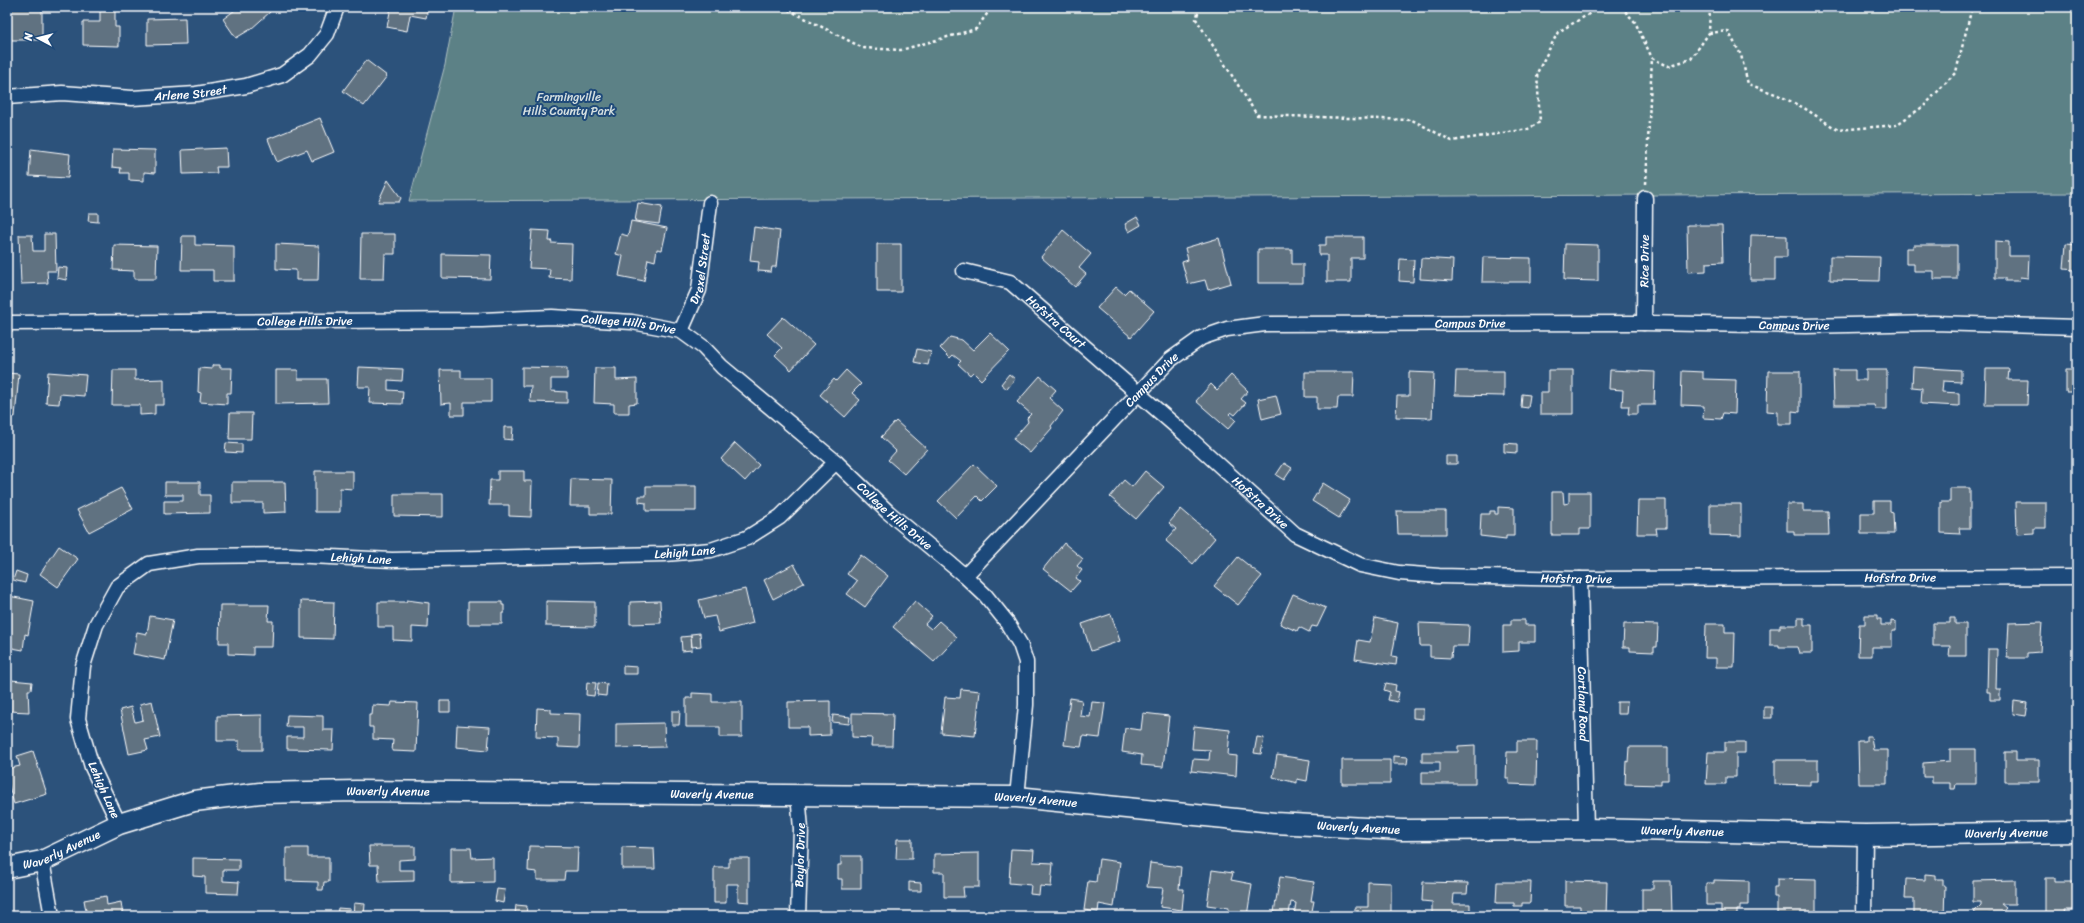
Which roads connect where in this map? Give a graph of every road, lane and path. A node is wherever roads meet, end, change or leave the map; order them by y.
1 (337, 7) edge
2 (784, 7) edge
3 (992, 7) edge
4 (1200, 7) edge
5 (1601, 7) edge
6 (1621, 7) edge
7 (1710, 7) edge
8 (1972, 7) edge
9 (1709, 33) junction
10 (1652, 58) junction
11 (7, 97) edge
12 (1645, 198) joint
13 (710, 203) dead end
14 (964, 271) dead end
15 (7, 323) edge
16 (1644, 323) junction
17 (2077, 327) edge
18 (681, 331) junction
19 (1137, 394) junction
20 (836, 462) junction
21 (966, 576) junction
22 (2077, 577) edge
23 (1580, 579) junction
24 (798, 794) junction
25 (1017, 796) junction
26 (119, 824) junction
27 (1586, 828) junction
28 (2077, 832) edge
29 (1865, 835) junction
30 (42, 861) junction
31 (7, 868) edge
32 (52, 916) edge
33 (798, 916) edge
34 (1864, 916) edge

1 - 11 street, Arlene Street
2 - 3 path
4 - 5 path
6 - 10 path
7 - 9 path
8 - 9 path
9 - 10 path
10 - 12 path
12 - 16 street, Rice Drive
13 - 18 street, Drexel Street
14 - 19 street, Hofstra Court
15 - 18 street, College Hills Drive
16 - 17 street, Campus Drive
16 - 19 street, Campus Drive
18 - 20 street, College Hills Drive
19 - 21 street, Campus Drive
19 - 23 street, Hofstra Drive
20 - 21 street, College Hills Drive
20 - 26 street, Lehigh Lane
21 - 25 street, College Hills Drive
22 - 23 street, Hofstra Drive
23 - 27 street, Cortland Road
24 - 25 street, Waverly Avenue
24 - 26 street, Waverly Avenue
24 - 33 street, Baylor Drive
25 - 27 street, Waverly Avenue
26 - 30 street, Waverly Avenue
27 - 29 street, Waverly Avenue
28 - 29 street, Waverly Avenue
29 - 34 street
30 - 31 street, Waverly Avenue
30 - 32 street

